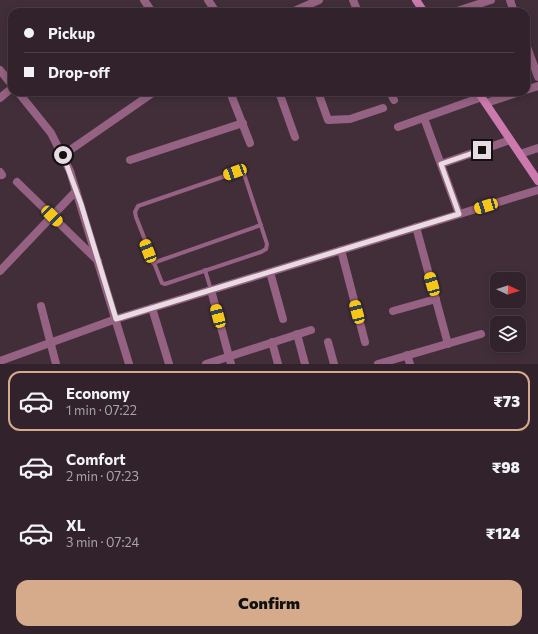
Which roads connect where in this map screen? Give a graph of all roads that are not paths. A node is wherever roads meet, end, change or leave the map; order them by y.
1 (318, 0) edge
2 (491, 0) edge
3 (301, 8) edge
4 (466, 8) edge
5 (530, 55) edge
6 (0, 70) edge
7 (538, 77) edge
8 (8, 80) edge
9 (8, 91) edge
10 (21, 96) edge
11 (146, 96) edge
12 (232, 96) edge
13 (280, 96) edge
14 (319, 96) edge
15 (482, 97) edge
16 (0, 98) edge
17 (383, 108) dead end
18 (424, 118) junction
19 (243, 123) junction
20 (398, 127) dead end
21 (295, 137) dead end
22 (510, 140) junction
23 (250, 143) dead end
24 (538, 148) edge
25 (520, 154) junction
26 (63, 155) junction
27 (130, 160) dead end
28 (441, 164) junction
29 (538, 181) edge
30 (17, 182) dead end
31 (538, 190) edge
32 (76, 191) junction
33 (459, 214) junction
34 (52, 216) junction
35 (261, 225) junction
36 (416, 227) junction
37 (341, 250) junction
38 (99, 262) junction
39 (153, 263) junction
40 (206, 270) junction
41 (0, 271) edge
42 (270, 272) junction
43 (211, 290) junction
44 (436, 299) junction
45 (41, 306) dead end
46 (152, 308) junction
47 (393, 311) dead end
48 (116, 319) junction
49 (283, 319) dead end
50 (311, 330) dead end
51 (296, 334) junction
52 (481, 334) dead end
53 (272, 342) junction
54 (328, 342) dead end
55 (365, 342) dead end
56 (51, 343) junction
57 (448, 344) junction
58 (408, 355) junction
59 (230, 360) edge
60 (0, 361) edge
61 (56, 364) edge
62 (129, 364) edge
63 (169, 364) edge
64 (206, 364) edge
65 (278, 364) edge
66 (305, 364) edge
67 (334, 364) edge
68 (378, 364) edge
69 (410, 364) edge

1 - 3 street
2 - 4 street
5 - 7 street
6 - 8 street
9 - 16 street
10 - 26 street
11 - 26 street
12 - 19 street
13 - 21 street
14 - 17 street
15 - 18 street
15 - 22 main road
18 - 20 street
18 - 28 street
19 - 23 street
19 - 27 street
22 - 25 main road
22 - 28 street
24 - 25 street
25 - 29 main road
26 - 32 street
28 - 33 street
30 - 34 street
31 - 33 street
32 - 34 street
32 - 38 street
33 - 36 street
34 - 38 street
34 - 41 street
35 - 39 lane
35 - 39 lane
35 - 40 lane
36 - 37 street
36 - 44 street
37 - 42 street
37 - 55 street
38 - 48 street
39 - 40 lane
40 - 43 lane
42 - 43 street
42 - 49 street
43 - 46 street
43 - 59 street
44 - 47 street
44 - 57 street
45 - 56 street
46 - 48 street
46 - 63 street
48 - 56 street
48 - 62 street
50 - 51 street
51 - 53 street
51 - 66 street
52 - 57 street
53 - 59 street
53 - 65 street
54 - 67 street
56 - 60 street
56 - 61 street
57 - 58 street
58 - 68 street
58 - 69 street
59 - 64 street

